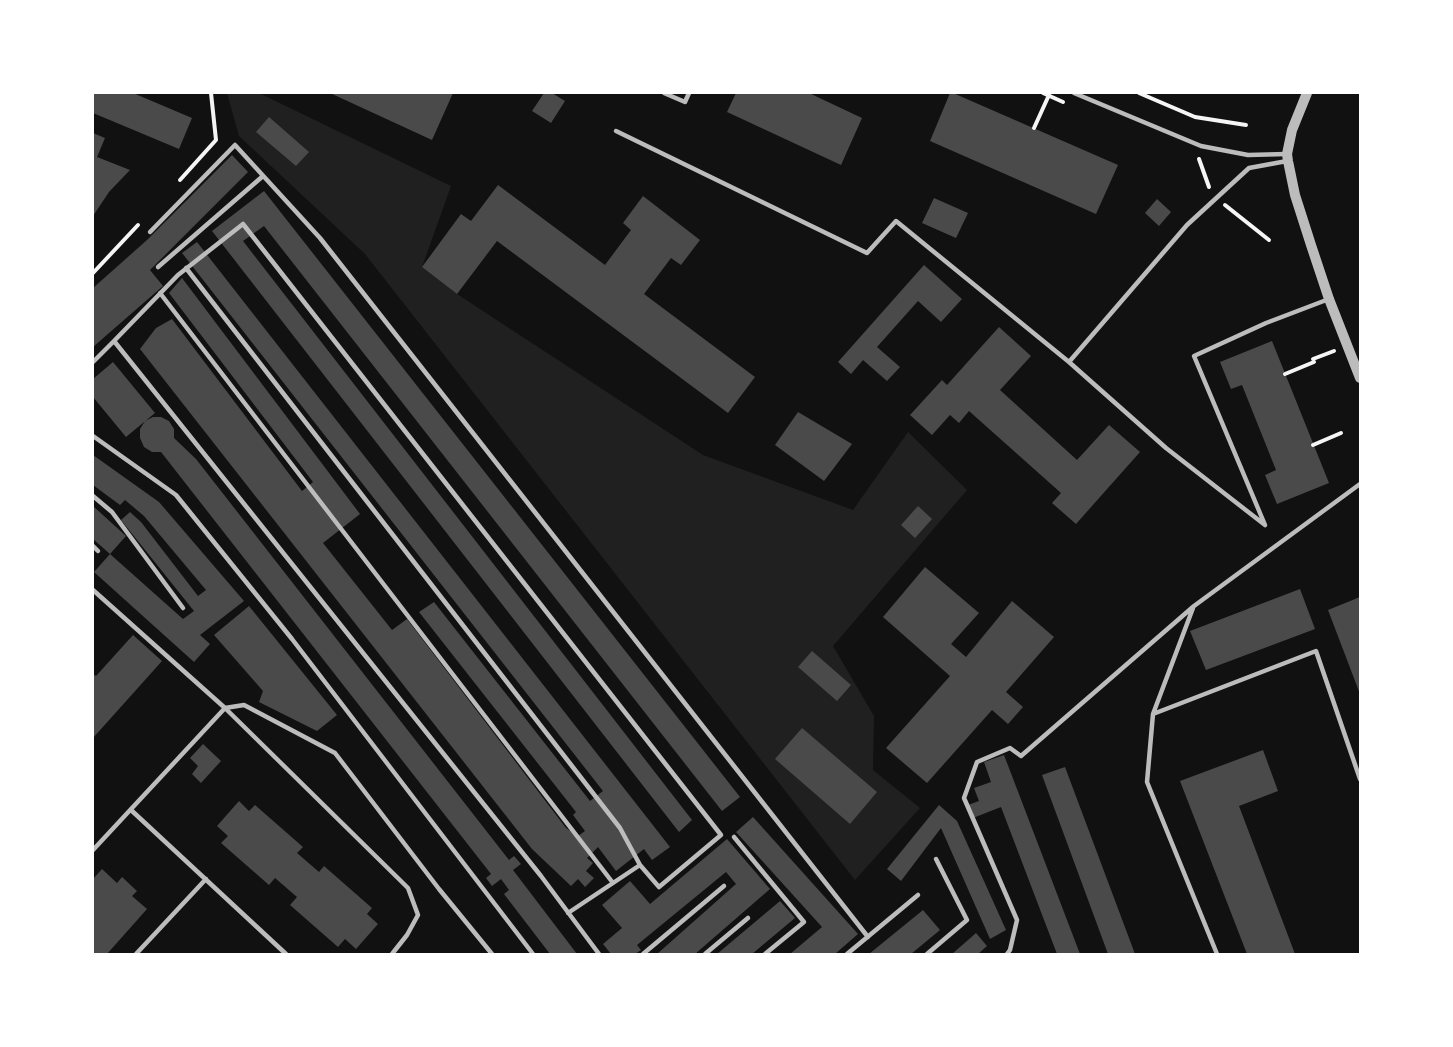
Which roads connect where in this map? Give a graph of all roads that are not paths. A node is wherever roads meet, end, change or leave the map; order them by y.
1 (664, 93) edge
2 (689, 93) edge
3 (1074, 93) edge
4 (1307, 93) edge
5 (616, 130) dead end
6 (1287, 157) junction
7 (263, 176) junction
8 (150, 232) dead end
9 (158, 267) dead end
10 (186, 268) junction
11 (160, 293) junction
12 (1329, 299) junction
13 (114, 341) junction
14 (93, 362) edge
15 (1069, 362) junction
16 (1360, 378) edge
17 (93, 436) edge
18 (1360, 484) edge
19 (93, 496) edge
20 (93, 546) edge
21 (98, 551) dead end
22 (93, 590) edge
23 (1194, 606) junction
24 (183, 608) dead end
25 (225, 708) junction
26 (1153, 714) junction
27 (1360, 779) edge
28 (131, 810) junction
29 (734, 837) dead end
30 (93, 850) edge
31 (936, 860) dead end
32 (639, 865) junction
33 (206, 879) junction
34 (613, 883) junction
35 (724, 886) dead end
36 (918, 895) dead end
37 (568, 913) junction
38 (748, 918) dead end
39 (868, 937) junction
40 (136, 954) edge
41 (286, 954) edge
42 (392, 954) edge
43 (492, 954) edge
44 (533, 954) edge
45 (599, 954) edge
46 (643, 954) edge
47 (705, 954) edge
48 (765, 954) edge
49 (846, 954) edge
50 (927, 954) edge
51 (1007, 954) edge
52 (1217, 954) edge

1 - 2 lane
3 - 6 lane
4 - 6 street
5 - 15 lane
6 - 12 street
6 - 15 lane
7 - 8 lane
7 - 9 lane
7 - 39 lane
10 - 11 lane
10 - 32 lane
10 - 32 lane
11 - 13 lane
11 - 34 lane
12 - 15 lane
12 - 16 street
13 - 14 lane
13 - 37 lane
17 - 44 lane
18 - 23 lane
19 - 24 lane
20 - 21 lane
22 - 25 lane
23 - 26 lane
23 - 51 lane
25 - 28 lane
25 - 42 lane
25 - 43 lane
26 - 27 lane
26 - 52 lane
28 - 30 lane
28 - 33 lane
29 - 48 lane
31 - 50 lane
32 - 34 lane
33 - 40 lane
33 - 41 lane
34 - 37 lane
35 - 46 lane
36 - 39 lane
37 - 45 lane
38 - 47 lane
39 - 49 lane

